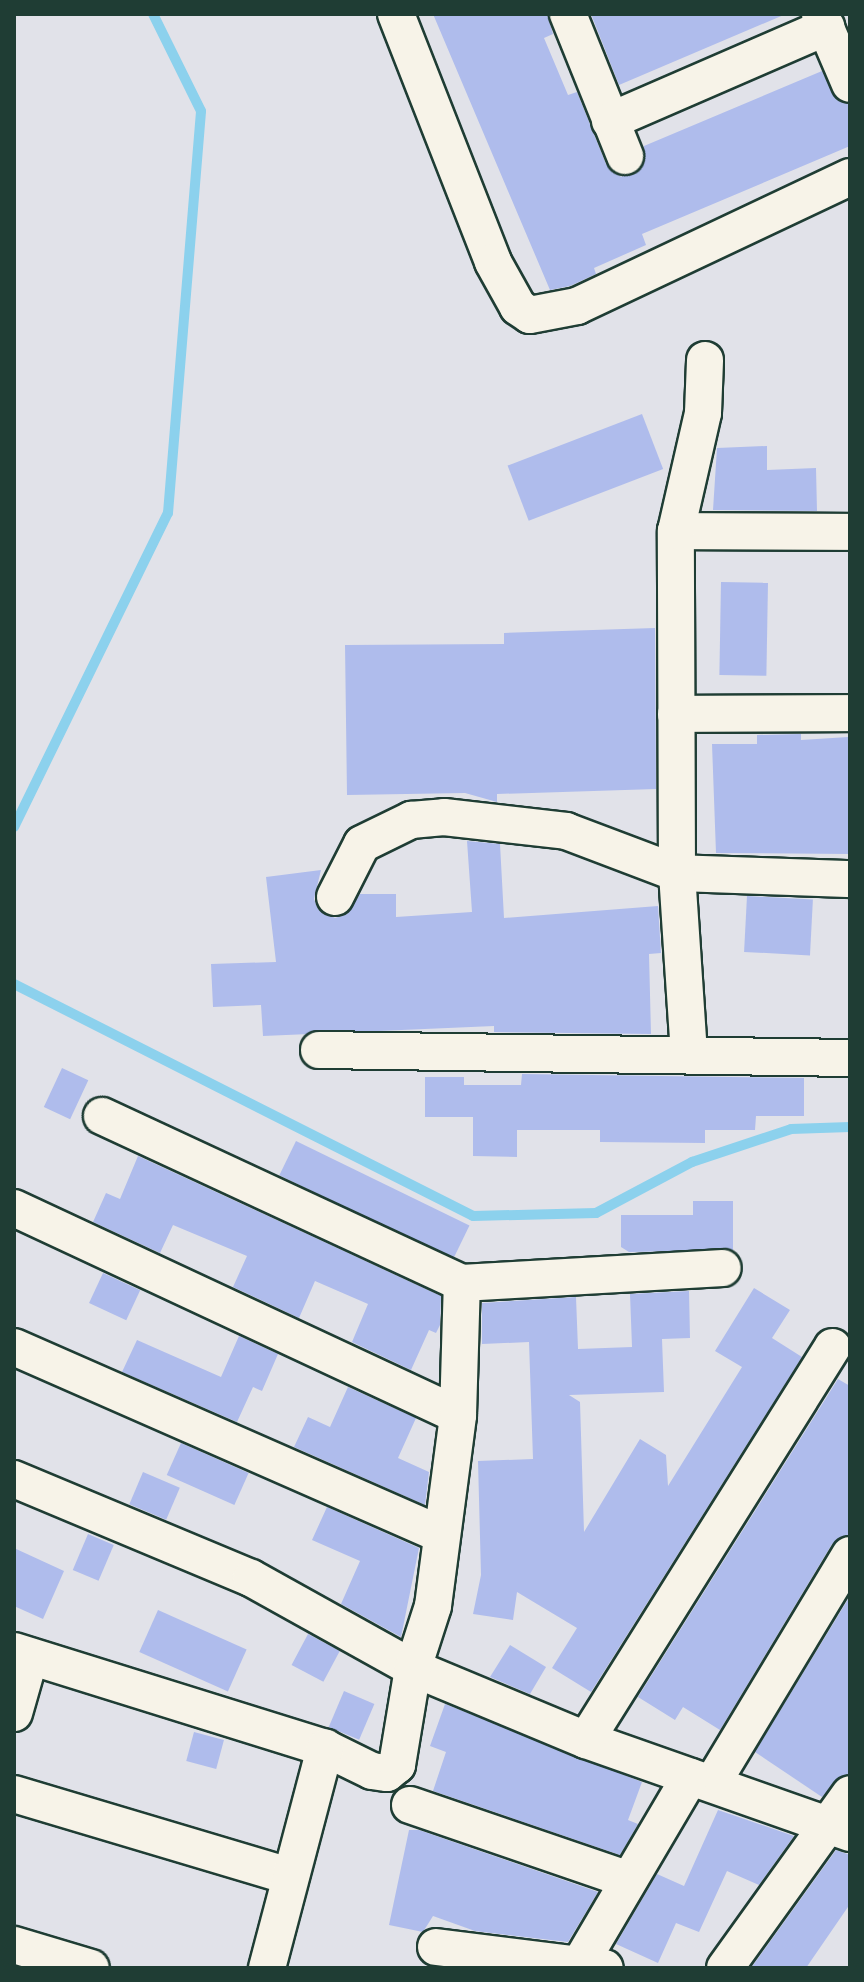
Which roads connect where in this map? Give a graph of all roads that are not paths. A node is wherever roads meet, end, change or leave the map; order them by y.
1 (396, 14) edge
2 (568, 14) edge
3 (823, 21) edge
4 (850, 84) edge
5 (610, 121) junction
6 (625, 156) dead end
7 (850, 177) edge
8 (705, 360) dead end
9 (676, 531) junction
10 (850, 532) edge
11 (850, 713) edge
12 (676, 714) junction
13 (677, 873) junction
14 (850, 879) edge
15 (335, 897) dead end
16 (319, 1050) dead end
17 (689, 1054) junction
18 (850, 1058) edge
19 (102, 1116) dead end
20 (14, 1208) edge
21 (723, 1268) dead end
22 (462, 1283) junction
23 (14, 1347) edge
24 (833, 1347) dead end
25 (458, 1415) junction
26 (14, 1479) edge
27 (442, 1535) junction
28 (850, 1555) edge
29 (22, 1654) edge
30 (413, 1668) junction
31 (14, 1713) edge
32 (586, 1740) junction
33 (325, 1748) junction
34 (702, 1780) junction
35 (14, 1794) edge
36 (850, 1794) edge
37 (410, 1805) dead end
38 (840, 1830) edge
39 (289, 1876) junction
40 (626, 1879) junction
41 (14, 1945) edge
42 (436, 1947) dead end
43 (593, 1965) edge
44 (82, 1967) edge
45 (267, 1968) edge
46 (725, 1968) edge

1 - 7 street
2 - 5 street
3 - 4 street
3 - 5 street
5 - 6 street
8 - 9 street
9 - 10 street
9 - 12 street
11 - 12 street
12 - 13 street
13 - 14 street
13 - 15 street
13 - 17 street
16 - 17 street
17 - 18 street
19 - 22 street
20 - 25 street
21 - 22 street
22 - 25 street
23 - 27 street
24 - 32 street
25 - 27 street
26 - 30 street
27 - 30 street
28 - 34 street
29 - 31 street
29 - 33 street
30 - 32 street
30 - 33 street
32 - 34 street
33 - 39 street
34 - 38 street
34 - 40 street
35 - 39 street
36 - 38 street
37 - 40 street
38 - 46 street
39 - 45 street
40 - 43 street
41 - 44 street
42 - 43 street

